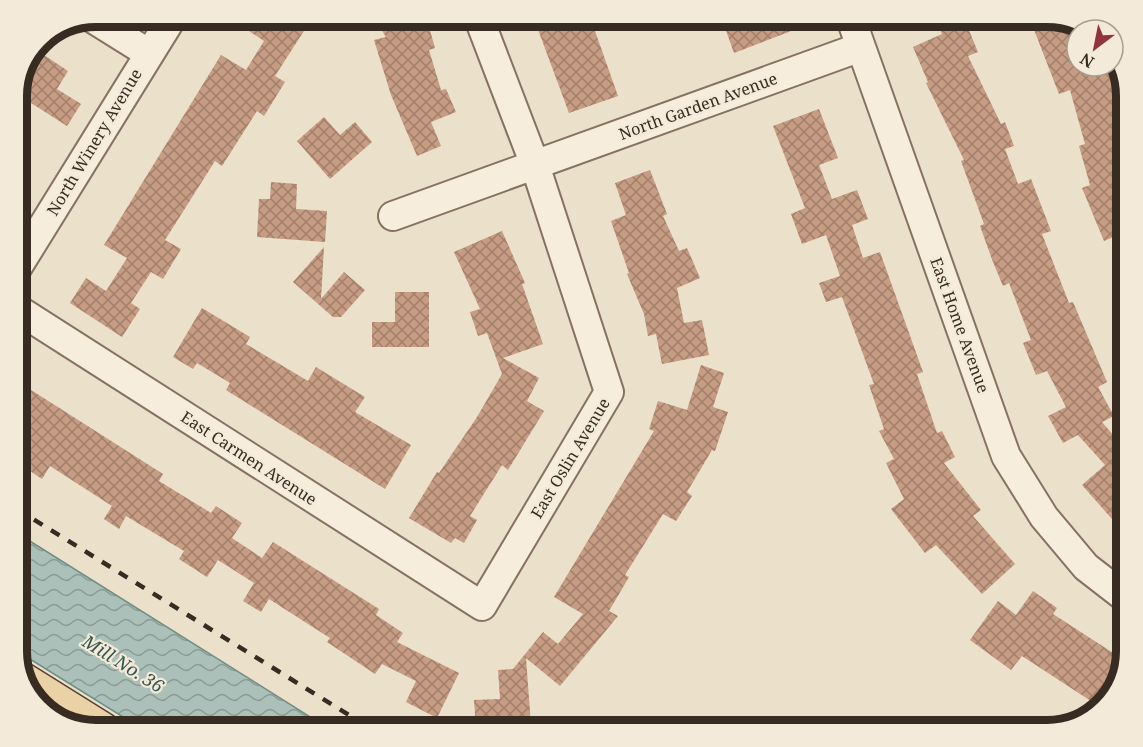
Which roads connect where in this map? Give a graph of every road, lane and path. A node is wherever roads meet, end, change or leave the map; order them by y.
1 (106, 27) edge
2 (166, 27) edge
3 (482, 27) edge
4 (854, 27) edge
5 (861, 46) junction
6 (148, 53) junction
7 (535, 165) junction
8 (393, 216) dead end
9 (27, 252) edge
10 (27, 315) edge
11 (1116, 590) edge
12 (482, 606) joint
13 (40, 691) edge
14 (86, 719) edge

1 - 6 street
2 - 6 street, North Winery Avenue
3 - 7 street, East Oslin Avenue
4 - 5 street, East Home Avenue
5 - 7 street, North Garden Avenue
5 - 11 street, East Home Avenue
6 - 9 street, North Winery Avenue
7 - 8 street
7 - 12 street, East Oslin Avenue
10 - 12 street, East Carmen Avenue
13 - 14 main road

